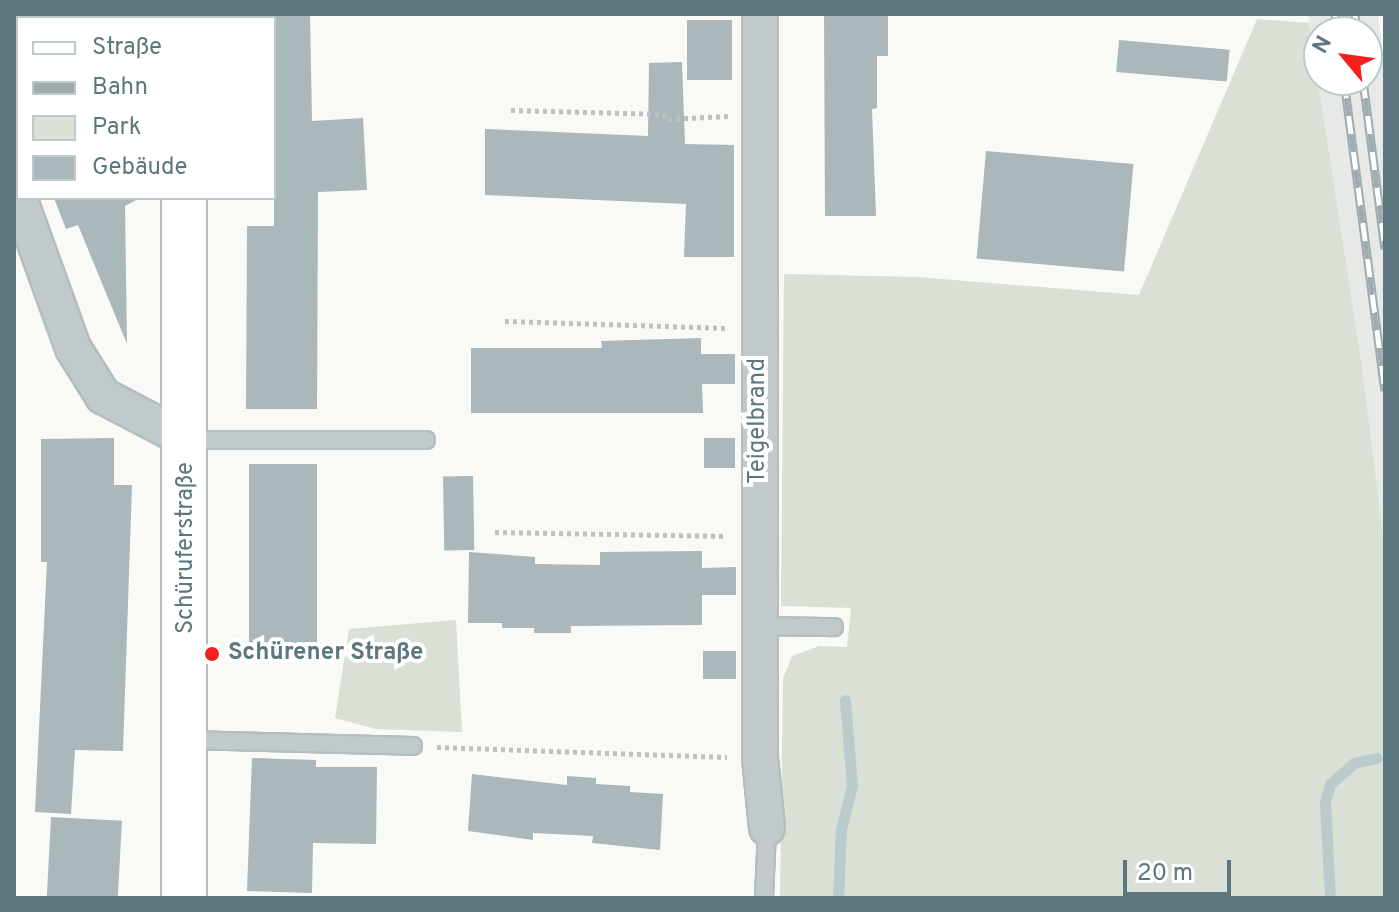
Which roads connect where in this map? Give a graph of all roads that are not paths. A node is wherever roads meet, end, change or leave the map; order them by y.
1 (760, 14) edge
2 (20, 200) edge
3 (184, 200) edge
4 (187, 440) junction
5 (426, 440) dead end
6 (760, 626) junction
7 (834, 627) dead end
8 (187, 740) junction
9 (413, 746) road end
10 (767, 828) joint
11 (766, 875) junction
12 (184, 898) edge
13 (764, 898) edge
14 (773, 898) edge

1 - 6 street, Teigelbrand
2 - 4 street
3 - 4 main road, Schüruferstraße
4 - 5 lane
4 - 8 main road, Schüruferstraße
6 - 7 lane
6 - 10 street, Teigelbrand
8 - 9 lane
8 - 12 main road, Schüruferstraße
10 - 11 lane
11 - 13 lane
11 - 14 lane

